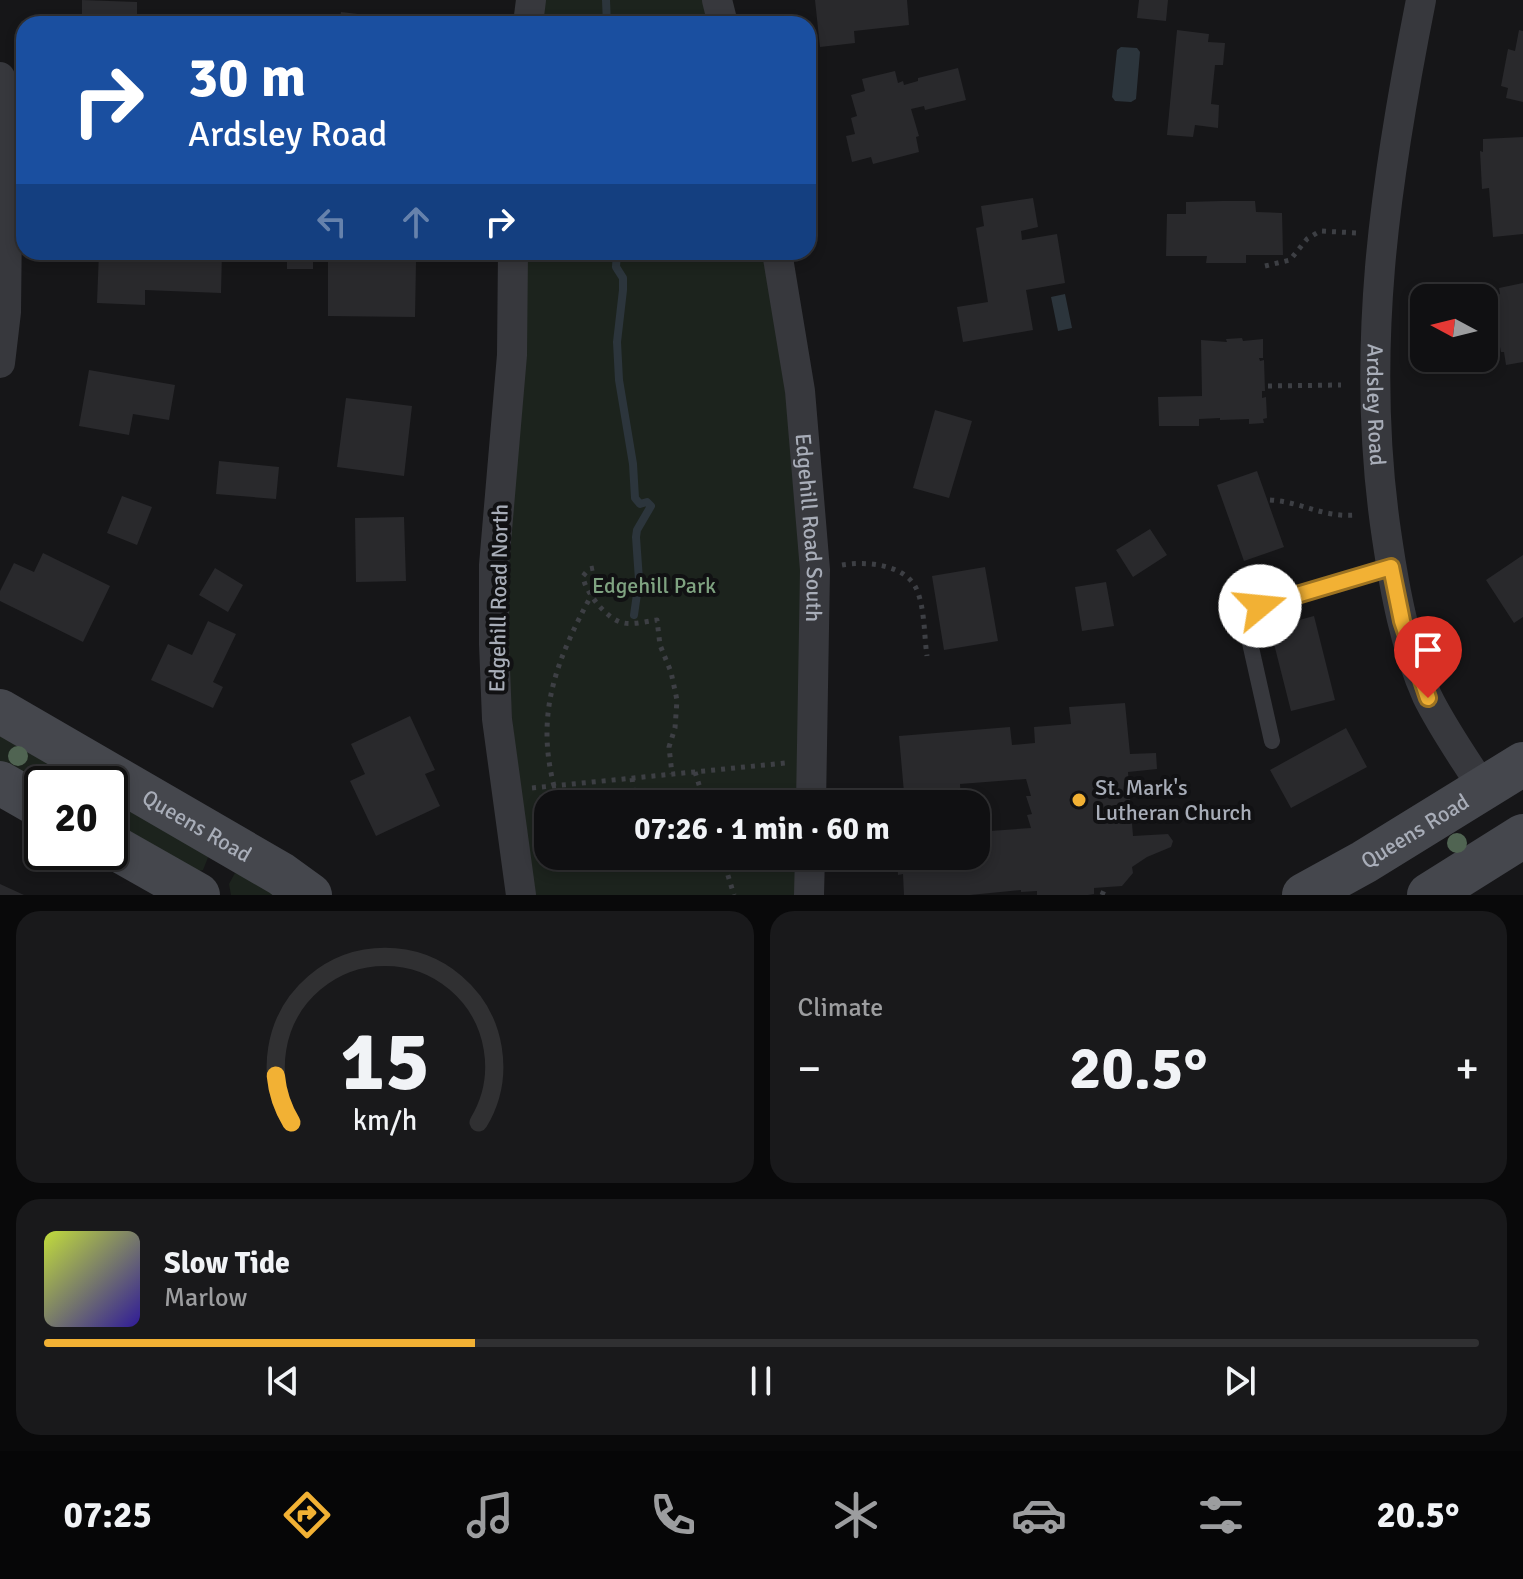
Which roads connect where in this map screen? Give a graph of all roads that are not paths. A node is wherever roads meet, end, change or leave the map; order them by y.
1 (1421, 0) edge
2 (0, 77) edge
3 (513, 260) edge
4 (778, 260) edge
5 (0, 363) edge
6 (1391, 567) junction
7 (0, 711) edge
8 (1272, 741) dead end
9 (1523, 764) edge
10 (0, 783) edge
11 (811, 790) edge
12 (24, 797) edge
13 (1514, 822) edge
14 (233, 846) junction
15 (128, 855) edge
16 (810, 870) edge
17 (198, 895) edge
18 (206, 895) edge
19 (310, 895) edge
20 (521, 895) edge
21 (809, 895) edge
22 (1304, 895) edge
23 (1429, 895) edge

1 - 6 street, Ardsley Road
2 - 5 street
3 - 20 street, Edgehill Road North
4 - 11 street, Edgehill Road South
6 - 8 lane
6 - 13 street, Ardsley Road
7 - 14 main road, Queens Road
9 - 13 main road, Queens Road
10 - 12 main road
13 - 22 main road, Queens Road
13 - 23 main road, Queens Road
14 - 18 main road
14 - 19 main road, Queens Road
15 - 17 main road
16 - 21 street

